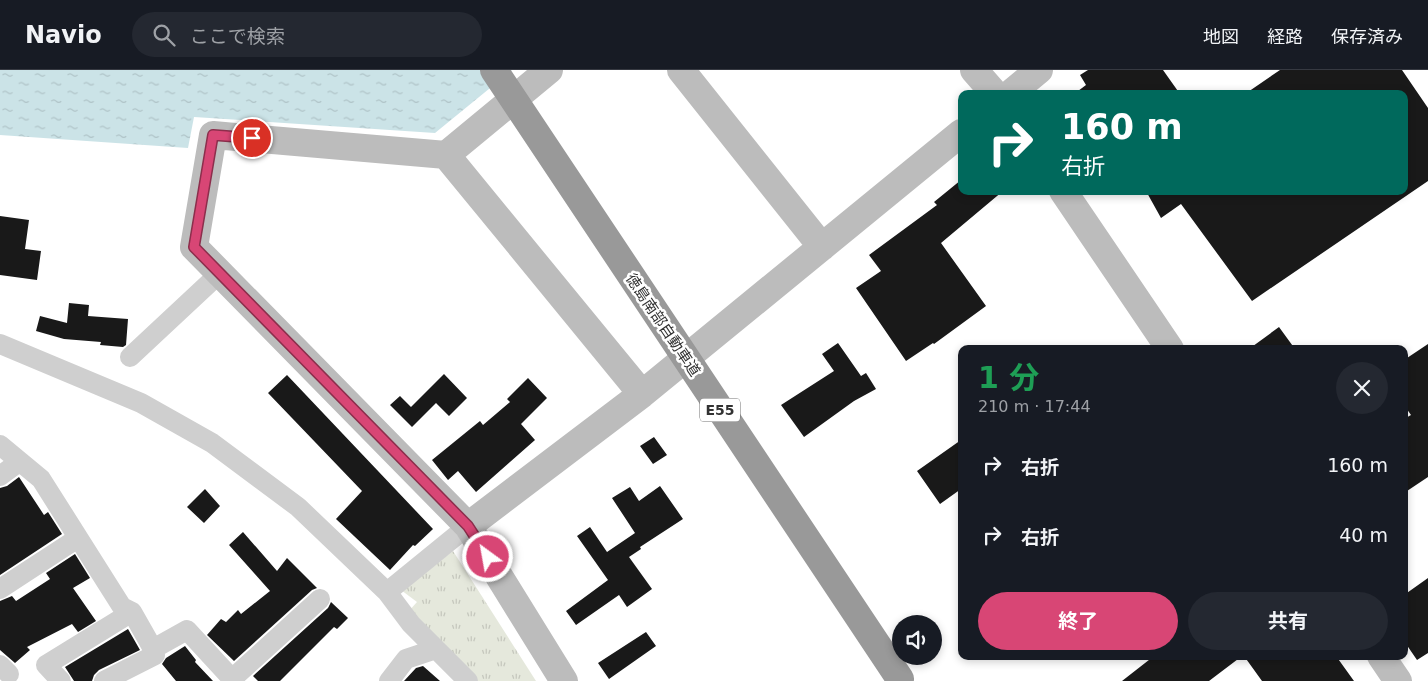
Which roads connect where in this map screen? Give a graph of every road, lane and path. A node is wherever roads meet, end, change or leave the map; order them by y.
1 (494, 70) edge
2 (549, 70) edge
3 (681, 70) edge
4 (974, 70) edge
5 (1039, 70) edge
6 (991, 90) edge
7 (1015, 90) edge
8 (958, 135) edge
9 (446, 155) junction
10 (1066, 195) edge
11 (822, 247) junction
12 (220, 273) junction
13 (0, 344) edge
14 (1167, 345) edge
15 (130, 357) dead end
16 (642, 394) junction
17 (0, 445) edge
18 (19, 462) junction
19 (0, 476) edge
20 (468, 526) junction
21 (78, 538) junction
22 (0, 590) edge
23 (387, 592) junction
24 (320, 599) dead end
25 (132, 612) junction
26 (411, 624) junction
27 (153, 649) junction
28 (436, 649) junction
29 (406, 659) junction
30 (1384, 660) edge
31 (900, 679) dead end
32 (233, 680) edge
33 (61, 681) edge
34 (104, 681) edge
35 (389, 681) edge
36 (468, 681) edge
37 (564, 681) edge
38 (1398, 681) edge

1 - 31 highway, 徳島南部自動車道 / E55, bridge
2 - 9 street
3 - 11 street
4 - 6 street
5 - 7 street
8 - 11 street
9 - 12 street
9 - 16 street
10 - 14 street
11 - 16 street
12 - 15 street
12 - 20 street
13 - 23 street
16 - 20 street
17 - 18 street
18 - 19 street
18 - 21 street
20 - 23 street
20 - 37 street
21 - 22 street
21 - 25 street
23 - 26 street
24 - 32 street
25 - 27 street
25 - 33 street
26 - 28 street
26 - 29 street
27 - 32 street
27 - 34 street
28 - 29 street
28 - 36 street
29 - 35 street
30 - 38 street

